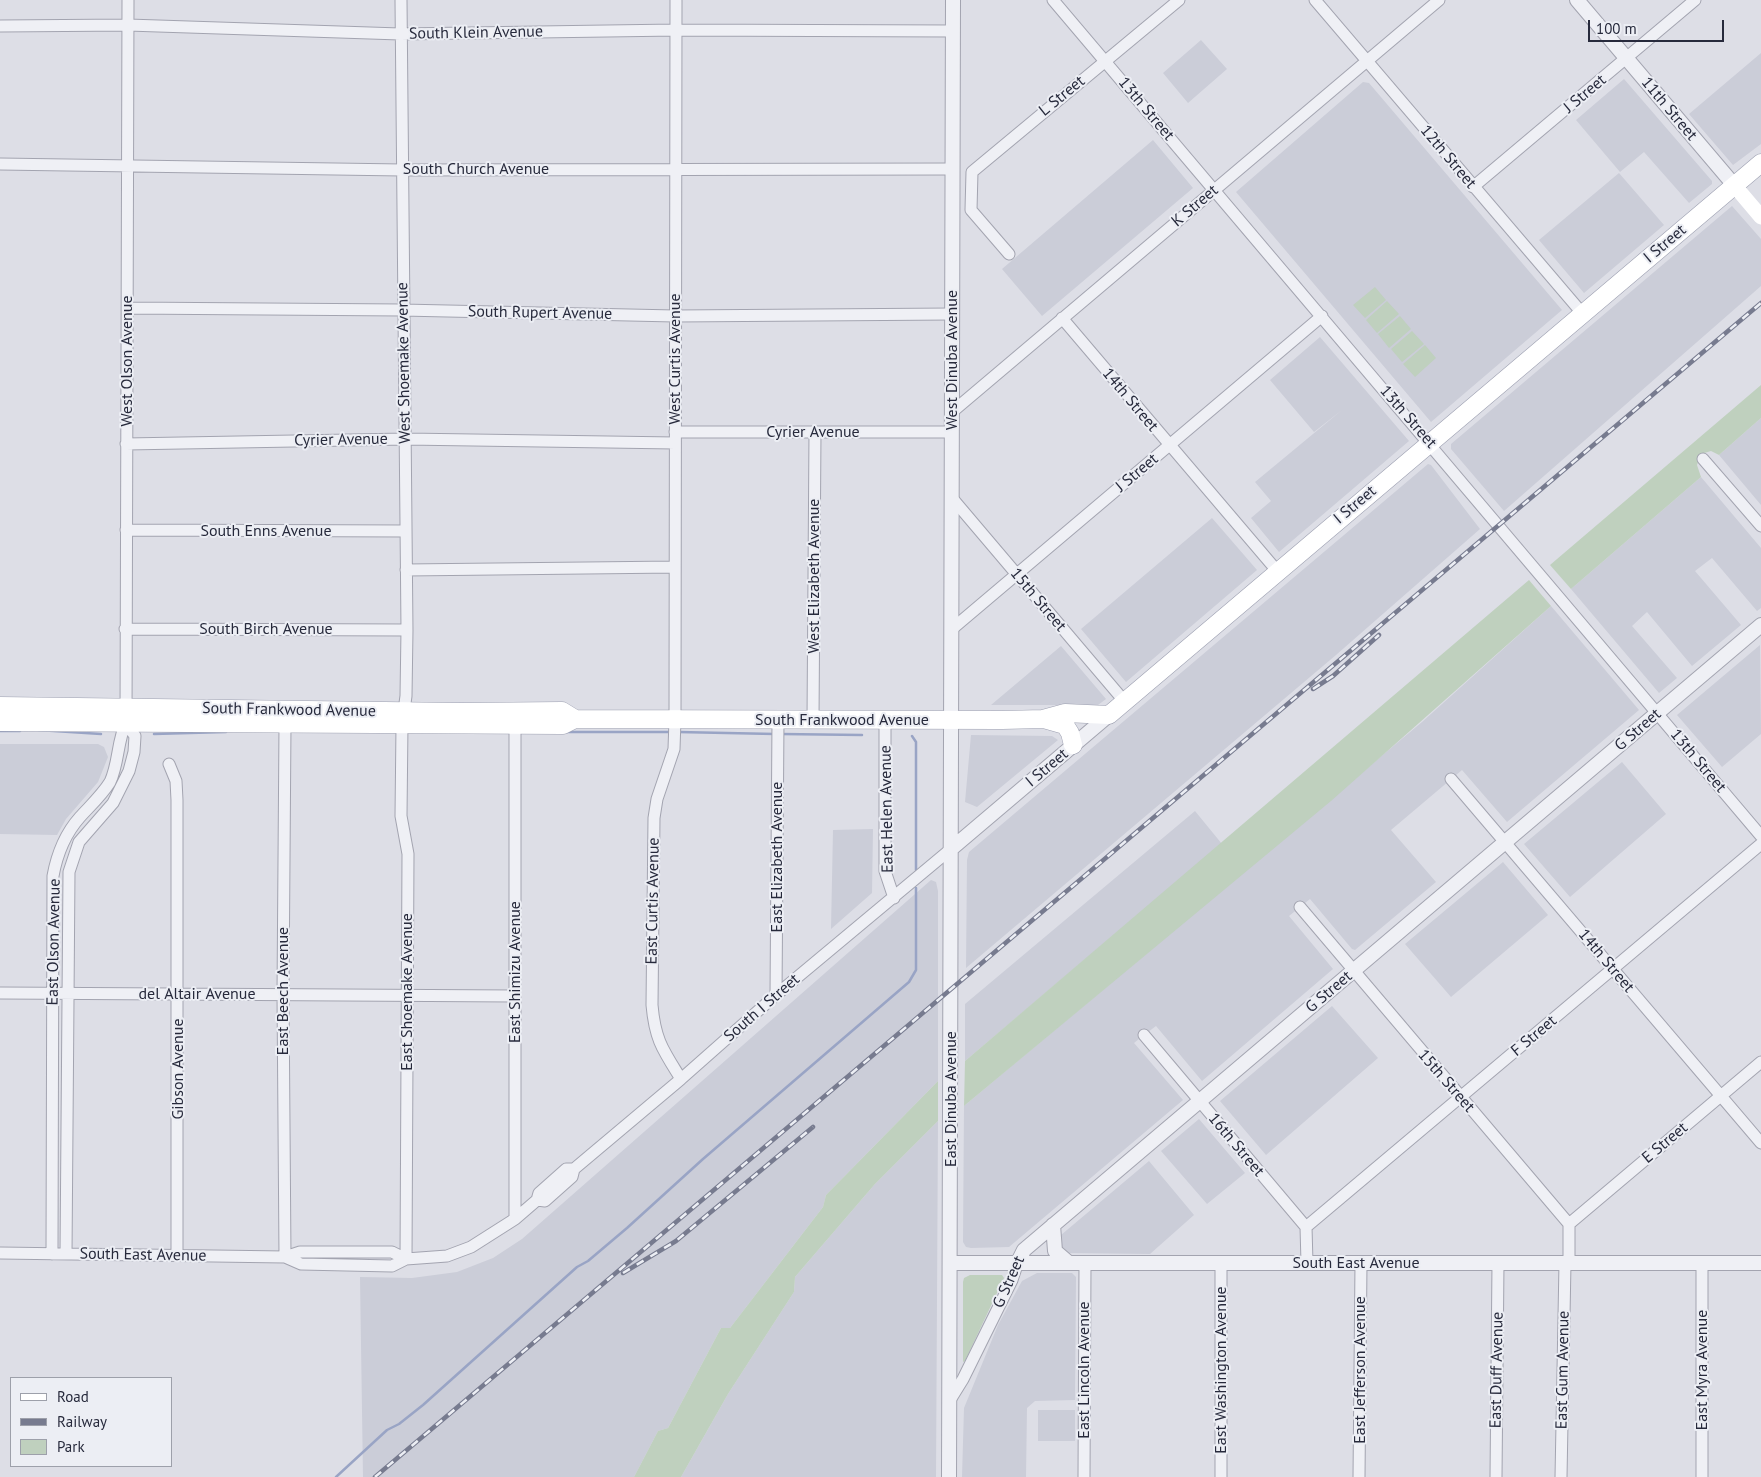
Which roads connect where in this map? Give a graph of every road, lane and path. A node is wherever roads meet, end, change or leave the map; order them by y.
1 (128, 0) edge
2 (401, 0) edge
3 (676, 0) edge
4 (953, 0) edge
5 (1053, 0) edge
6 (1179, 0) edge
7 (1315, 0) edge
8 (1439, 0) edge
9 (1577, 0) edge
10 (1695, 0) edge
11 (128, 25) junction
12 (0, 26) edge
13 (676, 30) junction
14 (953, 31) junction
15 (400, 34) junction
16 (1626, 59) junction
17 (1105, 61) junction
18 (1367, 62) junction
19 (1761, 163) edge
20 (0, 164) edge
21 (128, 165) junction
22 (676, 168) junction
23 (952, 169) junction
24 (402, 170) junction
25 (1734, 185) junction
26 (1473, 187) junction
27 (1214, 190) junction
28 (1761, 217) edge
29 (1009, 254) dead end
30 (128, 308) junction
31 (402, 310) junction
32 (952, 314) junction
33 (1582, 314) junction
34 (675, 316) junction
35 (1322, 316) junction
36 (1062, 318) junction
37 (952, 412) junction
38 (815, 432) junction
39 (952, 432) junction
40 (675, 438) junction
41 (406, 439) junction
42 (1430, 442) junction
43 (126, 444) junction
44 (1169, 446) junction
45 (1703, 459) dead end
46 (952, 498) junction
47 (1761, 526) edge
48 (126, 530) junction
49 (406, 532) junction
50 (675, 568) junction
51 (406, 570) junction
52 (1278, 572) junction
53 (1016, 574) junction
54 (1761, 625) edge
55 (125, 628) junction
56 (952, 629) junction
57 (407, 630) junction
58 (1125, 702) junction
59 (0, 706) edge
60 (1658, 713) junction
61 (126, 715) junction
62 (1109, 715) junction
63 (403, 718) junction
64 (575, 719) junction
65 (675, 719) junction
66 (885, 719) junction
67 (1043, 719) junction
68 (778, 720) junction
69 (813, 720) junction
70 (952, 720) junction
71 (0, 722) edge
72 (285, 725) junction
73 (515, 725) junction
74 (1073, 745) junction
75 (169, 764) dead end
76 (1451, 779) dead end
77 (1761, 836) edge
78 (1506, 842) junction
79 (1761, 844) edge
80 (950, 849) junction
81 (894, 898) junction
82 (1300, 907) dead end
83 (1613, 969) junction
84 (1353, 971) junction
85 (0, 993) edge
86 (53, 993) junction
87 (67, 993) junction
88 (178, 994) junction
89 (283, 994) junction
90 (407, 995) junction
91 (776, 995) junction
92 (515, 996) junction
93 (1144, 1035) dead end
94 (1761, 1062) edge
95 (681, 1079) junction
96 (1721, 1096) junction
97 (1461, 1098) junction
98 (1199, 1101) junction
99 (1761, 1143) edge
100 (514, 1220) junction
101 (1569, 1224) junction
102 (1053, 1226) junction
103 (1306, 1227) junction
104 (0, 1253) edge
105 (52, 1254) junction
106 (66, 1254) junction
107 (178, 1255) junction
108 (285, 1257) junction
109 (406, 1259) junction
110 (1018, 1262) junction
111 (950, 1263) junction
112 (1069, 1263) junction
113 (1085, 1263) junction
114 (1306, 1263) junction
115 (1361, 1263) junction
116 (1498, 1263) junction
117 (1567, 1263) junction
118 (1702, 1263) junction
119 (1761, 1263) edge
120 (1222, 1264) junction
121 (950, 1400) junction
122 (949, 1477) edge
123 (1084, 1477) edge
124 (1221, 1477) edge
125 (1359, 1477) edge
126 (1496, 1477) edge
127 (1561, 1477) edge
128 (1702, 1477) edge

1 - 11 street, West Olson Avenue
2 - 15 street, West Shoemake Avenue
3 - 13 street, West Curtis Avenue
4 - 14 street, West Dinuba Avenue
5 - 17 street, 13th Street
6 - 17 street, L Street
7 - 18 street, 12th Street
8 - 18 street, K Street
9 - 16 street, 11th Street
10 - 16 street, J Street
11 - 12 street, South Klein Avenue
11 - 15 street, South Klein Avenue
11 - 21 street, West Olson Avenue
13 - 14 street, South Klein Avenue
13 - 15 street, South Klein Avenue
13 - 22 street, West Curtis Avenue
14 - 23 street, West Dinuba Avenue
15 - 24 street, West Shoemake Avenue
16 - 25 street, 11th Street
16 - 26 street, J Street
17 - 27 street, 13th Street
17 - 29 street, L Street
18 - 26 street, 12th Street
18 - 27 street, K Street
19 - 25 main road, I Street
20 - 21 street, South Church Avenue
21 - 24 street, South Church Avenue
21 - 30 street, West Olson Avenue
22 - 23 street, South Church Avenue
22 - 24 street, South Church Avenue
22 - 34 street, West Curtis Avenue
23 - 32 street, West Dinuba Avenue
24 - 31 street, West Shoemake Avenue
25 - 28 main road, 11th Street
25 - 33 main road, I Street
26 - 33 street, 12th Street
27 - 35 street, 13th Street
27 - 36 street, K Street
30 - 31 street, South Rupert Avenue
30 - 43 street, West Olson Avenue
31 - 34 street, South Rupert Avenue
31 - 41 street, West Shoemake Avenue
32 - 34 street, South Rupert Avenue
32 - 37 street, West Dinuba Avenue
33 - 42 main road, I Street
34 - 40 street, West Curtis Avenue
35 - 42 street, 13th Street
35 - 44 street, J Street
36 - 37 street, K Street
36 - 44 street, 14th Street
37 - 39 street, West Dinuba Avenue
38 - 39 street, Cyrier Avenue
38 - 40 street, Cyrier Avenue
38 - 69 street, West Elizabeth Avenue
39 - 46 street, West Dinuba Avenue
40 - 41 street, Cyrier Avenue
40 - 50 street, West Curtis Avenue
41 - 43 street, Cyrier Avenue
41 - 49 street, West Shoemake Avenue
42 - 52 main road, I Street
42 - 60 street, 13th Street
43 - 48 street, West Olson Avenue
44 - 52 street, 14th Street
44 - 53 street, J Street
45 - 47 street
46 - 53 street, 15th Street
46 - 56 street, West Dinuba Avenue
48 - 49 street, South Enns Avenue
48 - 55 street, West Olson Avenue
49 - 51 street, West Shoemake Avenue
50 - 51 street
50 - 65 street, West Curtis Avenue
51 - 57 street, West Shoemake Avenue
52 - 58 main road, I Street
53 - 56 street, J Street
53 - 58 street, 15th Street
54 - 60 street, G Street
55 - 57 street, South Birch Avenue
55 - 61 street, West Olson Avenue
56 - 70 street, West Dinuba Avenue
57 - 63 street, West Shoemake Avenue
58 - 62 main road, I Street
59 - 61 main road, South Frankwood Avenue
60 - 77 street, 13th Street
60 - 78 street, G Street
61 - 63 main road, South Frankwood Avenue
61 - 71 main road, South Frankwood Avenue
61 - 72 main road, South Frankwood Avenue
61 - 86 street, East Olson Avenue
61 - 87 street, East Olson Avenue
62 - 67 main road, South Frankwood Avenue
62 - 74 street, I Street
63 - 64 main road, South Frankwood Avenue
63 - 72 main road, South Frankwood Avenue
63 - 73 main road, South Frankwood Avenue
63 - 90 street, East Shoemake Avenue
64 - 65 main road, South Frankwood Avenue
64 - 73 main road, South Frankwood Avenue
65 - 68 main road, South Frankwood Avenue
65 - 95 street, East Curtis Avenue
66 - 69 main road, South Frankwood Avenue
66 - 70 main road, South Frankwood Avenue
66 - 81 street, East Helen Avenue
67 - 70 main road, South Frankwood Avenue
67 - 74 main road
68 - 69 main road, South Frankwood Avenue
68 - 91 street, East Elizabeth Avenue
70 - 80 street, East Dinuba Avenue
72 - 89 street, East Beech Avenue
73 - 92 street, East Shimizu Avenue
74 - 80 street, I Street
75 - 88 street, Gibson Avenue
76 - 78 street, 14th Street
78 - 83 street, 14th Street
78 - 84 street, G Street
79 - 83 street, F Street
80 - 81 street, South I Street
80 - 111 street, East Dinuba Avenue
81 - 91 street, South I Street
82 - 84 street, 15th Street
83 - 96 street, 14th Street
83 - 97 street, F Street
84 - 97 street, 15th Street
84 - 98 street, G Street
85 - 86 street, del Altair Avenue
86 - 87 street, del Altair Avenue
86 - 105 street, East Olson Avenue
87 - 88 street, del Altair Avenue
87 - 106 street, East Olson Avenue
88 - 89 street, del Altair Avenue
88 - 107 street, Gibson Avenue
89 - 90 street, del Altair Avenue
89 - 108 street, East Beech Avenue
90 - 92 street, del Altair Avenue
90 - 109 street, East Shoemake Avenue
91 - 95 street, South I Street
92 - 100 street, East Shimizu Avenue
93 - 98 street, 16th Street
94 - 96 street, E Street
95 - 100 street, South I Street
96 - 99 street, 14th Street
96 - 101 street, E Street
97 - 101 street, 15th Street
97 - 103 street, F Street
98 - 102 street, G Street
98 - 103 street, 16th Street
100 - 109 street, South I Street
101 - 117 street
102 - 110 street, G Street
102 - 112 street
103 - 114 street
104 - 105 street, South East Avenue
105 - 106 street, South East Avenue
106 - 107 street, South East Avenue
107 - 108 street, South East Avenue
108 - 109 street, South East Avenue
110 - 111 street, South East Avenue
110 - 112 street, South East Avenue
110 - 121 street, G Street
111 - 121 street, East Dinuba Avenue
112 - 113 street, South East Avenue
113 - 120 street, South East Avenue
113 - 123 street, East Lincoln Avenue
114 - 115 street, South East Avenue
114 - 120 street, South East Avenue
115 - 116 street, South East Avenue
115 - 125 street, East Jefferson Avenue
116 - 117 street, South East Avenue
116 - 126 street, East Duff Avenue
117 - 118 street, South East Avenue
117 - 127 street, East Gum Avenue
118 - 119 street, South East Avenue
118 - 128 street, East Myra Avenue
120 - 124 street, East Washington Avenue
121 - 122 street, East Dinuba Avenue

